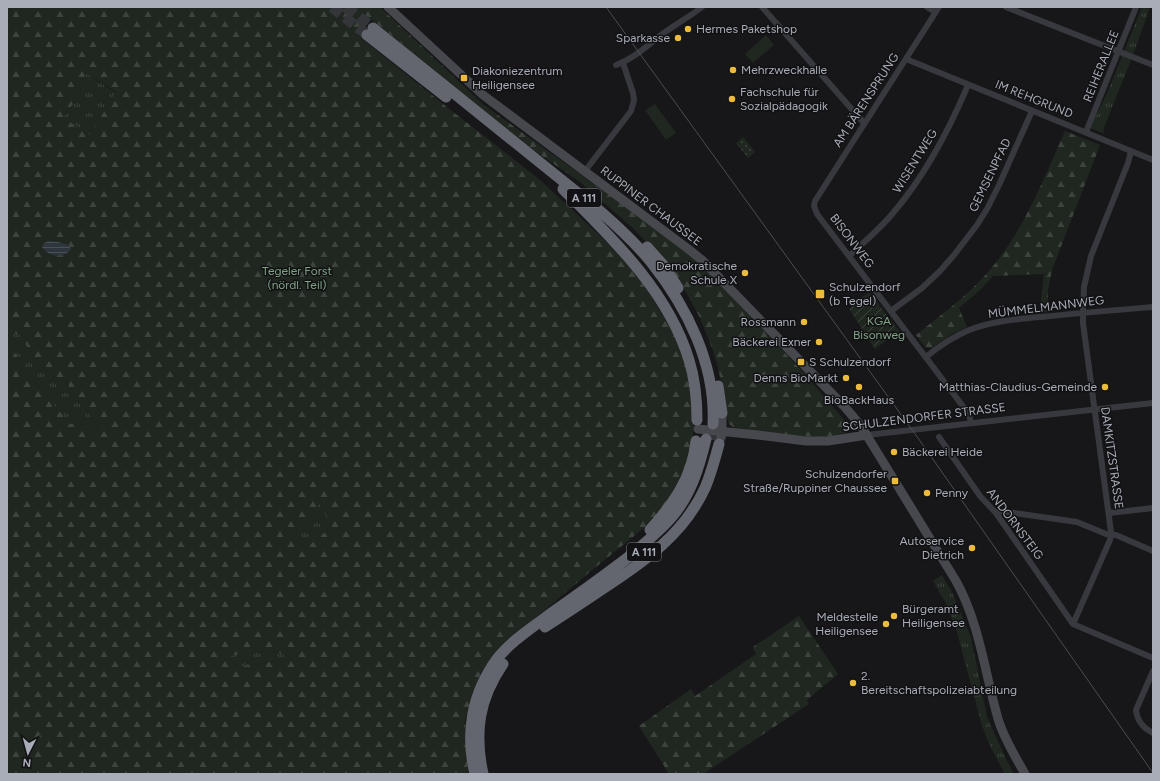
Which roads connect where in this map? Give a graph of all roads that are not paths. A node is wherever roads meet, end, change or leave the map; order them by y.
1 (388, 7) edge
2 (702, 7) edge
3 (762, 7) edge
4 (927, 7) edge
5 (1006, 7) edge
6 (1136, 7) edge
7 (937, 10) edge
8 (1119, 52) junction
9 (906, 58) junction
10 (623, 63) junction
11 (616, 65) dead end
12 (1153, 65) edge
13 (968, 85) junction
14 (1032, 111) junction
15 (864, 123) junction
16 (1086, 132) junction
17 (1131, 151) junction
18 (537, 160) junction
19 (1153, 160) edge
20 (585, 171) junction
21 (814, 206) joint
22 (849, 256) junction
23 (1153, 307) edge
24 (891, 311) junction
25 (1083, 313) junction
26 (926, 357) junction
27 (1153, 403) edge
28 (1095, 409) junction
29 (722, 413) joint
30 (970, 423) junction
31 (708, 432) junction
32 (867, 435) junction
33 (939, 437) dead end
34 (1153, 508) edge
35 (996, 513) junction
36 (1109, 513) junction
37 (1111, 535) junction
38 (1153, 551) edge
39 (1073, 624) junction
40 (534, 630) junction
41 (1153, 658) edge
42 (1153, 671) edge
43 (1153, 733) edge
44 (475, 774) edge
45 (483, 774) edge
46 (1026, 774) edge

1 - 20 street, RUPPINER CHAUSSEE
2 - 10 street
3 - 15 street
4 - 7 street
5 - 8 street
6 - 8 street, REIHERALLEE
7 - 9 street, AM BÄRENSPRUNG
8 - 12 street
8 - 16 street, REIHERALLEE
9 - 13 street, IM REHGRUND
9 - 15 street, AM BÄRENSPRUNG
10 - 11 street
10 - 20 street
13 - 14 street, IM REHGRUND
13 - 22 street, WISENTWEG
14 - 16 street, IM REHGRUND
14 - 24 street, GEMSENPFAD
15 - 21 street, AM BÄRENSPRUNG
16 - 17 street, IM REHGRUND
17 - 19 street, IM REHGRUND
17 - 25 street, DAMKITZSTRASSE
18 - 29 highway
18 - 31 highway, A 111
18 - 31 highway, A 111
20 - 32 street, RUPPINER CHAUSSEE
21 - 22 street, BISONWEG
22 - 24 street, BISONWEG
23 - 25 street, MÜMMELMANNWEG
24 - 26 street, BISONWEG
25 - 26 street, MÜMMELMANNWEG
25 - 28 street, DAMKITZSTRASSE
26 - 30 street, BISONWEG
27 - 28 street, SCHULZENDORFER STRASSE
28 - 30 street, SCHULZENDORFER STRASSE
28 - 36 street, DAMKITZSTRASSE
29 - 31 street
30 - 32 street, SCHULZENDORFER STRASSE
31 - 32 street, SCHULZENDORFER STRASSE
31 - 40 highway
31 - 40 highway, A 111
32 - 46 street, RUPPINER CHAUSSEE
33 - 35 street, ANDORNSTEIG
34 - 36 street
35 - 37 street
35 - 39 street, ANDORNSTEIG
36 - 37 street, DAMKITZSTRASSE
37 - 38 street
37 - 39 street, DAMKITZSTRASSE
39 - 41 street
40 - 44 highway, A 111
40 - 45 highway, A 111
42 - 43 street

